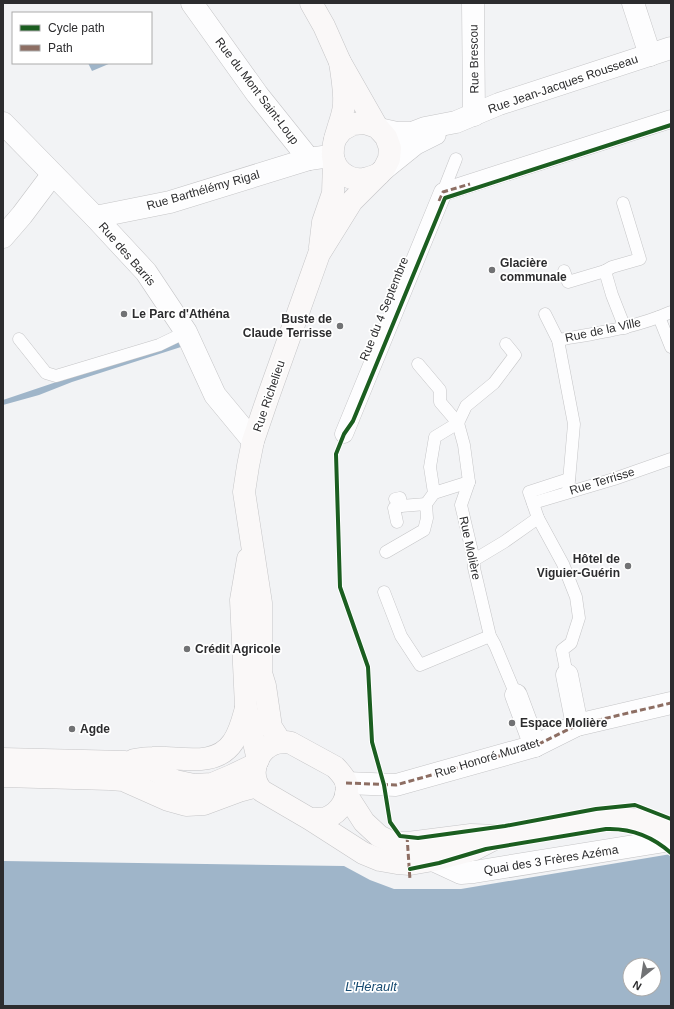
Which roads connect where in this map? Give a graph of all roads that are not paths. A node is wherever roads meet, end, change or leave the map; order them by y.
1 (192, 3) edge
2 (311, 3) edge
3 (473, 3) edge
4 (633, 3) edge
5 (671, 48) edge
6 (650, 55) junction
7 (340, 62) junction
8 (465, 119) junction
9 (671, 119) edge
10 (3, 124) edge
11 (378, 128) junction
12 (334, 152) junction
13 (456, 158) dead end
14 (310, 159) junction
15 (381, 172) junction
16 (52, 175) junction
17 (443, 192) junction
18 (623, 203) dead end
19 (95, 217) junction
20 (3, 237) edge
21 (319, 254) junction
22 (564, 271) dead end
23 (605, 271) junction
24 (671, 312) edge
25 (545, 314) dead end
26 (660, 317) junction
27 (625, 328) junction
28 (186, 332) junction
29 (19, 339) dead end
30 (558, 340) junction
31 (506, 344) dead end
32 (671, 347) edge
33 (418, 364) dead end
34 (458, 423) junction
35 (344, 434) dead end
36 (253, 442) junction
37 (671, 459) edge
38 (569, 479) junction
39 (469, 482) junction
40 (568, 492) junction
41 (434, 493) junction
42 (533, 503) junction
43 (426, 504) junction
44 (538, 518) junction
45 (397, 522) dead end
46 (251, 542) junction
47 (386, 552) dead end
48 (474, 560) junction
49 (384, 592) dead end
50 (490, 636) junction
51 (567, 675) joint
52 (516, 695) joint
53 (671, 703) edge
54 (246, 707) junction
55 (577, 726) junction
56 (280, 741) junction
57 (535, 746) junction
58 (3, 759) edge
59 (125, 762) junction
60 (257, 762) junction
61 (3, 776) edge
62 (257, 786) junction
63 (346, 788) junction
64 (310, 819) junction
65 (664, 831) edge
66 (500, 836) junction
67 (433, 860) junction

1 - 14 street, Rue du Mont Saint-Loup
2 - 7 main road
3 - 8 street, Rue Brescou
4 - 6 street
5 - 6 street, Rue Jean-Jacques Rousseau
6 - 8 street, Rue Jean-Jacques Rousseau
7 - 11 main road
7 - 12 main road, Rue Richelieu
8 - 11 street, Rue Jean-Jacques Rousseau
8 - 15 street, Rue Jean-Jacques Rousseau
9 - 17 street
10 - 16 street, Rue des Barris
11 - 12 main road
11 - 15 main road
12 - 14 street
12 - 15 main road
12 - 21 main road, Rue Richelieu
13 - 17 lane
14 - 19 street, Rue Barthélémy Rigal
15 - 21 main road, Rue Richelieu
16 - 19 street, Rue des Barris
16 - 20 street
17 - 35 street, Rue du 4 Septembre
18 - 23 lane
19 - 28 street, Rue des Barris
21 - 36 main road, Rue Richelieu
22 - 23 lane
23 - 27 lane
24 - 26 lane, Rue de la Ville
25 - 30 lane
26 - 27 lane, Rue de la Ville
26 - 32 lane
27 - 30 lane, Rue de la Ville
28 - 29 lane
28 - 36 street, Rue des Barris
30 - 38 lane
31 - 34 lane
33 - 34 lane, Rue Molière
34 - 39 lane, Rue Molière
34 - 41 lane
36 - 46 main road, Rue Richelieu
37 - 40 lane, Rue Terrisse
38 - 40 lane
38 - 42 lane
39 - 41 lane
39 - 48 lane, Rue Molière
40 - 42 lane, Rue Terrisse
41 - 43 lane
42 - 44 lane
43 - 45 lane
43 - 47 lane
44 - 48 lane
44 - 51 lane
46 - 54 main road, Rue Richelieu
46 - 56 main road, Rue Richelieu
48 - 50 lane, Rue Molière
49 - 50 lane
50 - 52 lane, Rue Molière
51 - 55 street
52 - 57 street
53 - 55 street, Rue Honoré Muratet
54 - 59 main road
54 - 60 main road, Rue Richelieu
55 - 57 street, Rue Honoré Muratet
56 - 60 main road
56 - 63 main road
57 - 63 street, Rue Honoré Muratet
58 - 59 main road
59 - 60 main road
60 - 62 main road
61 - 62 main road
62 - 64 main road
63 - 64 main road
63 - 66 main road
64 - 67 main road
65 - 66 main road
65 - 67 street, Quai des 3 Frères Azéma
66 - 67 main road

